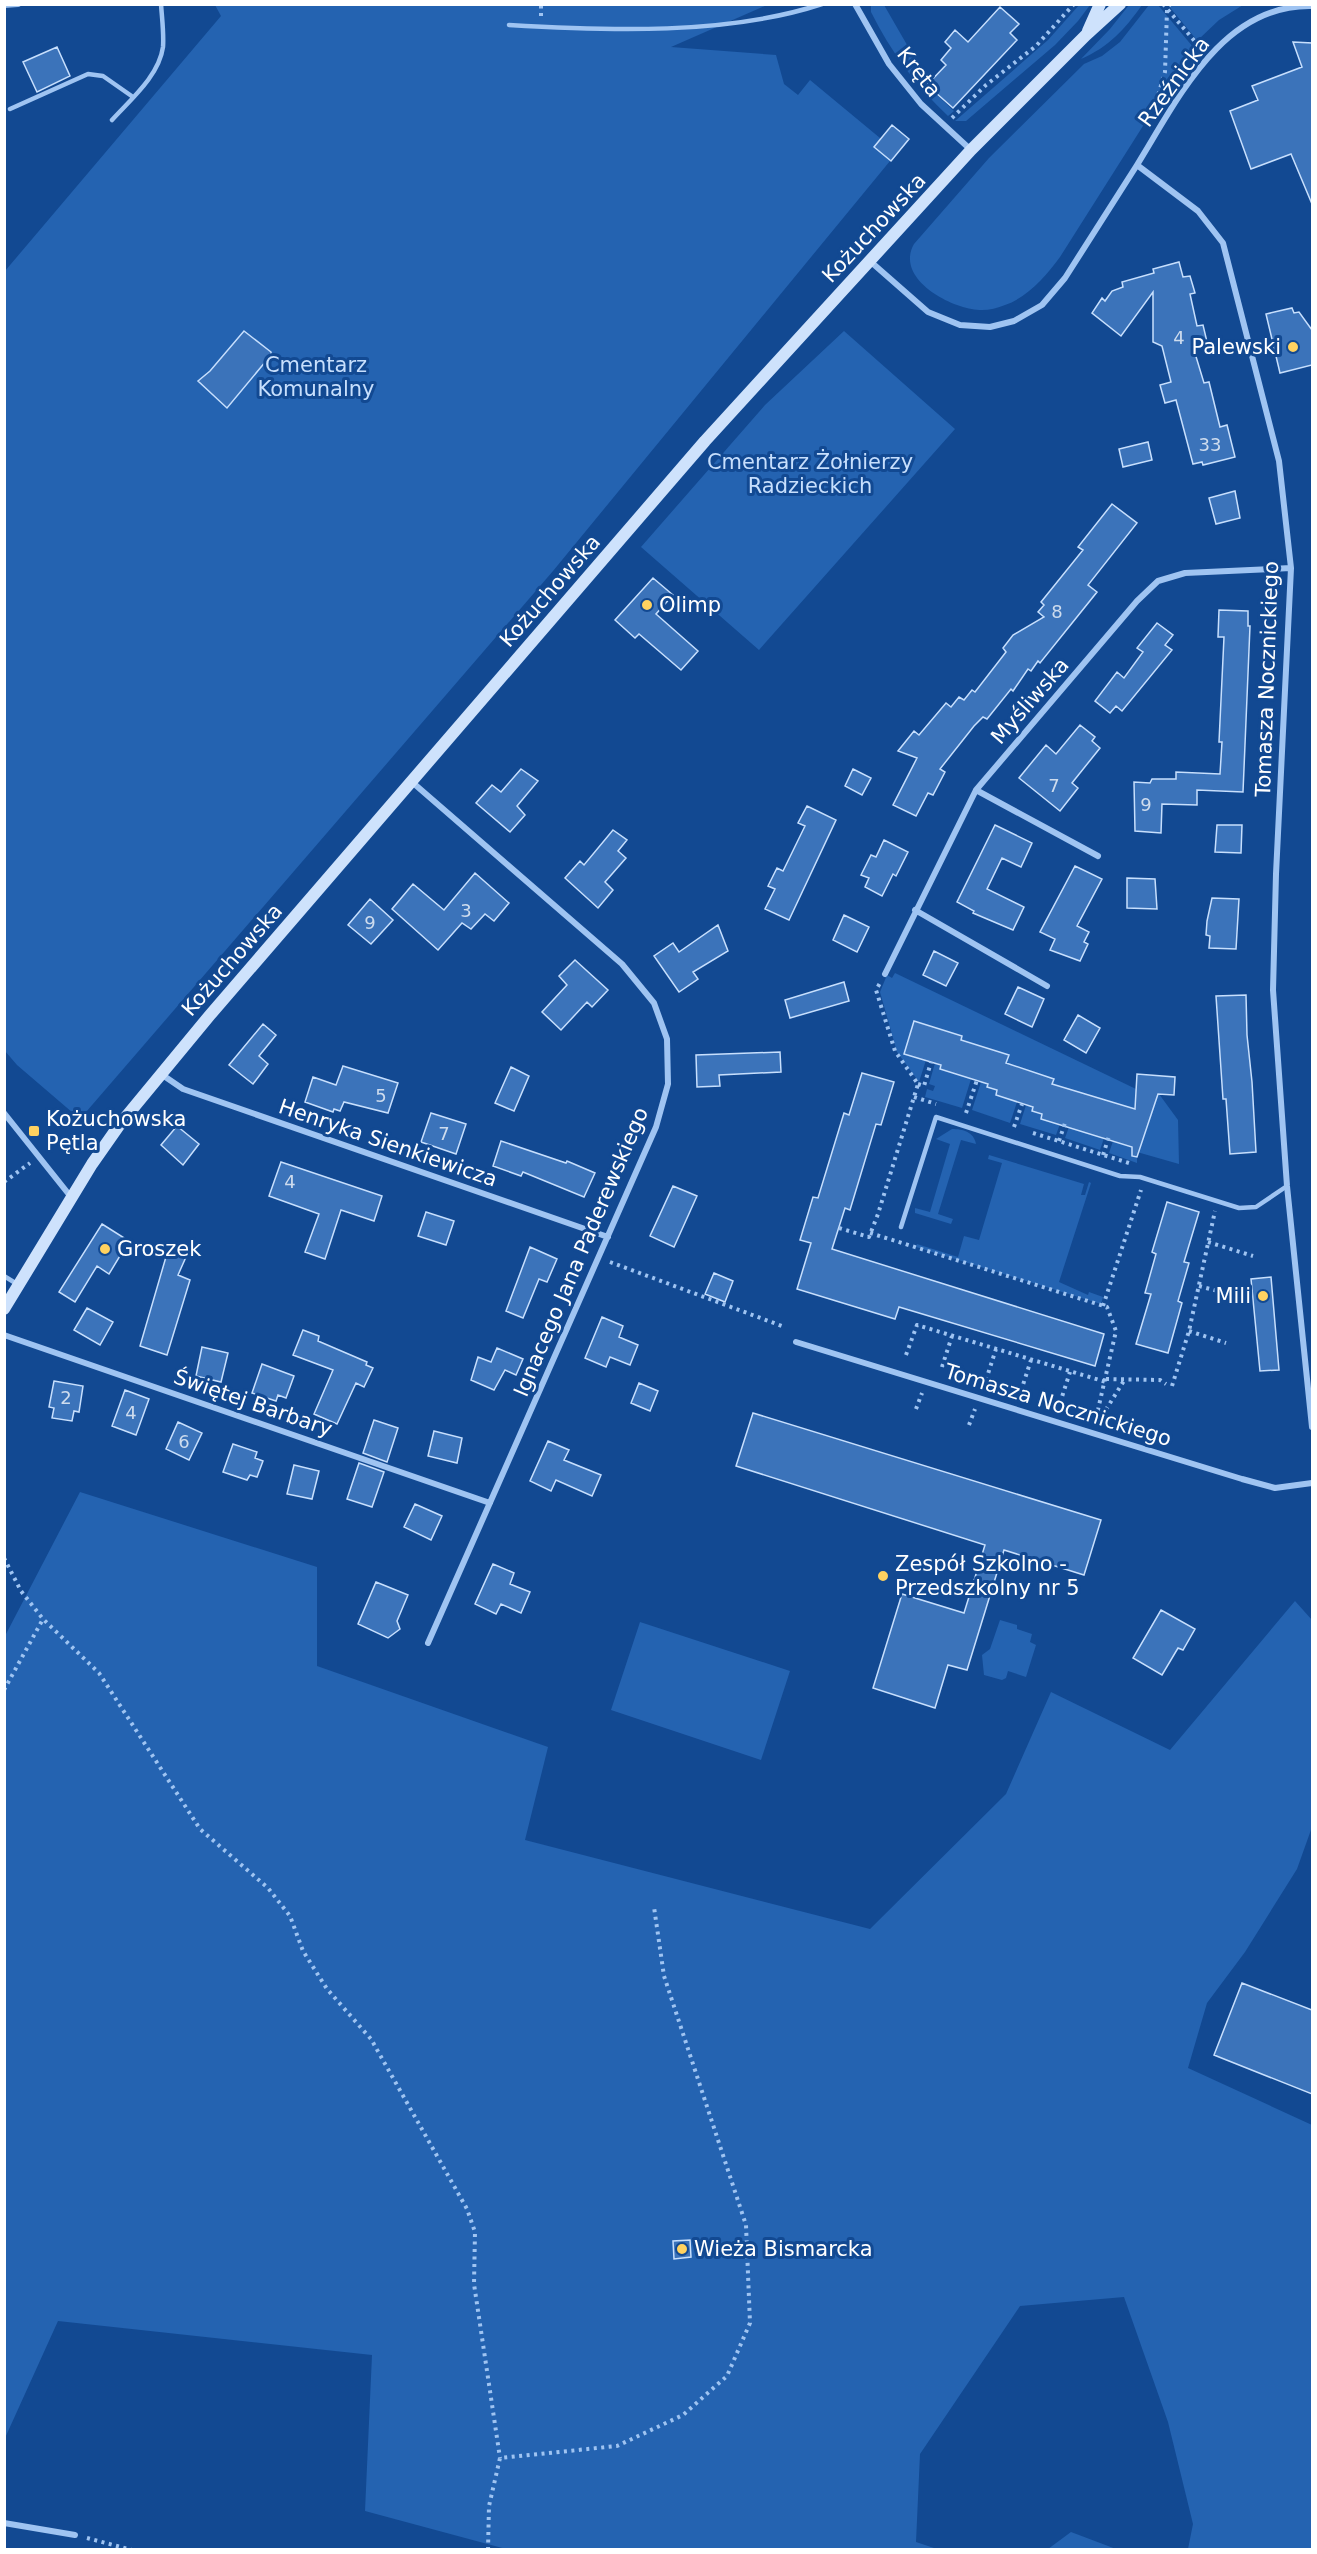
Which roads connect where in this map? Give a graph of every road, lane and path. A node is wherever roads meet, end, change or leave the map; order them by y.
1 (18, 4) edge
2 (161, 4) edge
3 (822, 4) edge
4 (855, 4) edge
5 (1074, 4) edge
6 (1100, 4) edge
7 (1120, 4) edge
8 (1163, 4) edge
9 (1170, 4) edge
10 (4, 5) edge
11 (1312, 6) edge
12 (1167, 10) junction
13 (509, 25) dead end
14 (1086, 35) junction
15 (1198, 45) dead end
16 (133, 97) junction
17 (10, 109) dead end
18 (1152, 113) dead end
19 (952, 118) dead end
20 (112, 120) dead end
21 (971, 150) junction
22 (1137, 165) junction
23 (871, 262) junction
24 (1291, 568) junction
25 (412, 782) junction
26 (976, 790) junction
27 (1098, 856) dead end
28 (915, 910) junction
29 (885, 974) joint
30 (1047, 986) dead end
31 (931, 1062) dead end
32 (160, 1074) junction
33 (977, 1080) dead end
34 (918, 1084) junction
35 (914, 1097) junction
36 (1022, 1104) dead end
37 (945, 1107) dead end
38 (956, 1110) dead end
39 (4, 1113) edge
40 (966, 1113) junction
41 (976, 1116) dead end
42 (1065, 1123) dead end
43 (1004, 1124) dead end
44 (1014, 1127) junction
45 (1109, 1136) dead end
46 (1059, 1141) junction
47 (1103, 1155) junction
48 (38, 1156) junction
49 (1134, 1165) dead end
50 (1144, 1178) junction
51 (4, 1182) edge
52 (1287, 1186) junction
53 (71, 1197) junction
54 (1218, 1201) junction
55 (901, 1227) dead end
56 (839, 1228) dead end
57 (870, 1233) junction
58 (608, 1238) junction
59 (1208, 1242) junction
60 (1253, 1256) dead end
61 (610, 1262) dead end
62 (4, 1276) edge
63 (18, 1285) junction
64 (1199, 1286) junction
65 (1240, 1297) dead end
66 (1103, 1306) junction
67 (4, 1310) edge
68 (782, 1326) dead end
69 (1189, 1331) junction
70 (4, 1335) edge
71 (952, 1336) junction
72 (796, 1342) dead end
73 (1226, 1342) dead end
74 (996, 1349) junction
75 (906, 1355) dead end
76 (1031, 1360) junction
77 (942, 1367) dead end
78 (1070, 1372) junction
79 (1125, 1379) junction
80 (986, 1380) dead end
81 (1106, 1381) junction
82 (1166, 1384) dead end
83 (1172, 1386) dead end
84 (1021, 1391) dead end
85 (1060, 1403) dead end
86 (1096, 1414) dead end
87 (1102, 1416) dead end
88 (1312, 1427) edge
89 (1312, 1484) edge
90 (490, 1503) junction
91 (4, 1558) edge
92 (43, 1618) junction
93 (428, 1643) dead end
94 (4, 1690) edge
95 (654, 1907) dead end
96 (500, 2457) junction
97 (4, 2523) edge
98 (75, 2535) joint
99 (132, 2550) edge
100 (488, 2550) edge

1 - 10 street
2 - 16 lane
3 - 13 lane
4 - 21 street, Kręta
5 - 19 path
6 - 14 main road, Kożuchowska
7 - 14 main road, Kożuchowska
8 - 12 path
9 - 12 path
11 - 22 street, Rzeźnicka
12 - 15 path
12 - 18 path
14 - 21 main road, Kożuchowska
16 - 17 lane
16 - 20 lane
21 - 23 main road, Kożuchowska
22 - 23 street
22 - 24 street, Tomasza Nocznickiego
23 - 25 main road, Kożuchowska
24 - 26 street, Myśliwska
24 - 52 street, Tomasza Nocznickiego
25 - 32 main road, Kożuchowska
25 - 58 street, Ignacego Jana Paderewskiego
26 - 27 street
26 - 28 street, Myśliwska
28 - 29 street, Myśliwska
28 - 30 street
29 - 34 path
31 - 34 path
32 - 53 main road, Kożuchowska
32 - 58 street, Henryka Sienkiewicza
33 - 40 path
34 - 35 path
35 - 37 path
35 - 57 path
36 - 44 path
38 - 40 path
39 - 48 street
40 - 41 path
42 - 46 path
43 - 44 path
44 - 46 path
45 - 47 path
46 - 47 path
47 - 49 path
48 - 51 path
48 - 53 street
50 - 54 lane
50 - 55 lane
50 - 66 path
52 - 54 lane
52 - 88 street, Tomasza Nocznickiego
53 - 63 main road, Kożuchowska
54 - 59 path
56 - 57 path
57 - 66 path
58 - 90 street, Ignacego Jana Paderewskiego
59 - 60 path
59 - 64 path
61 - 68 path
62 - 63 lane
63 - 67 main road, Kożuchowska
64 - 65 path
64 - 69 path
66 - 81 path
69 - 73 path
69 - 83 path
70 - 90 street, Świętej Barbary
71 - 74 path
71 - 75 path
71 - 77 path
72 - 89 street, Tomasza Nocznickiego
74 - 76 path
74 - 80 path
76 - 78 path
76 - 84 path
78 - 81 path
78 - 85 path
79 - 81 path
79 - 82 path
79 - 87 path
81 - 86 path
90 - 93 street, Ignacego Jana Paderewskiego
91 - 92 path
92 - 94 path
92 - 96 path
95 - 96 path
96 - 100 path
97 - 98 street
98 - 99 path

